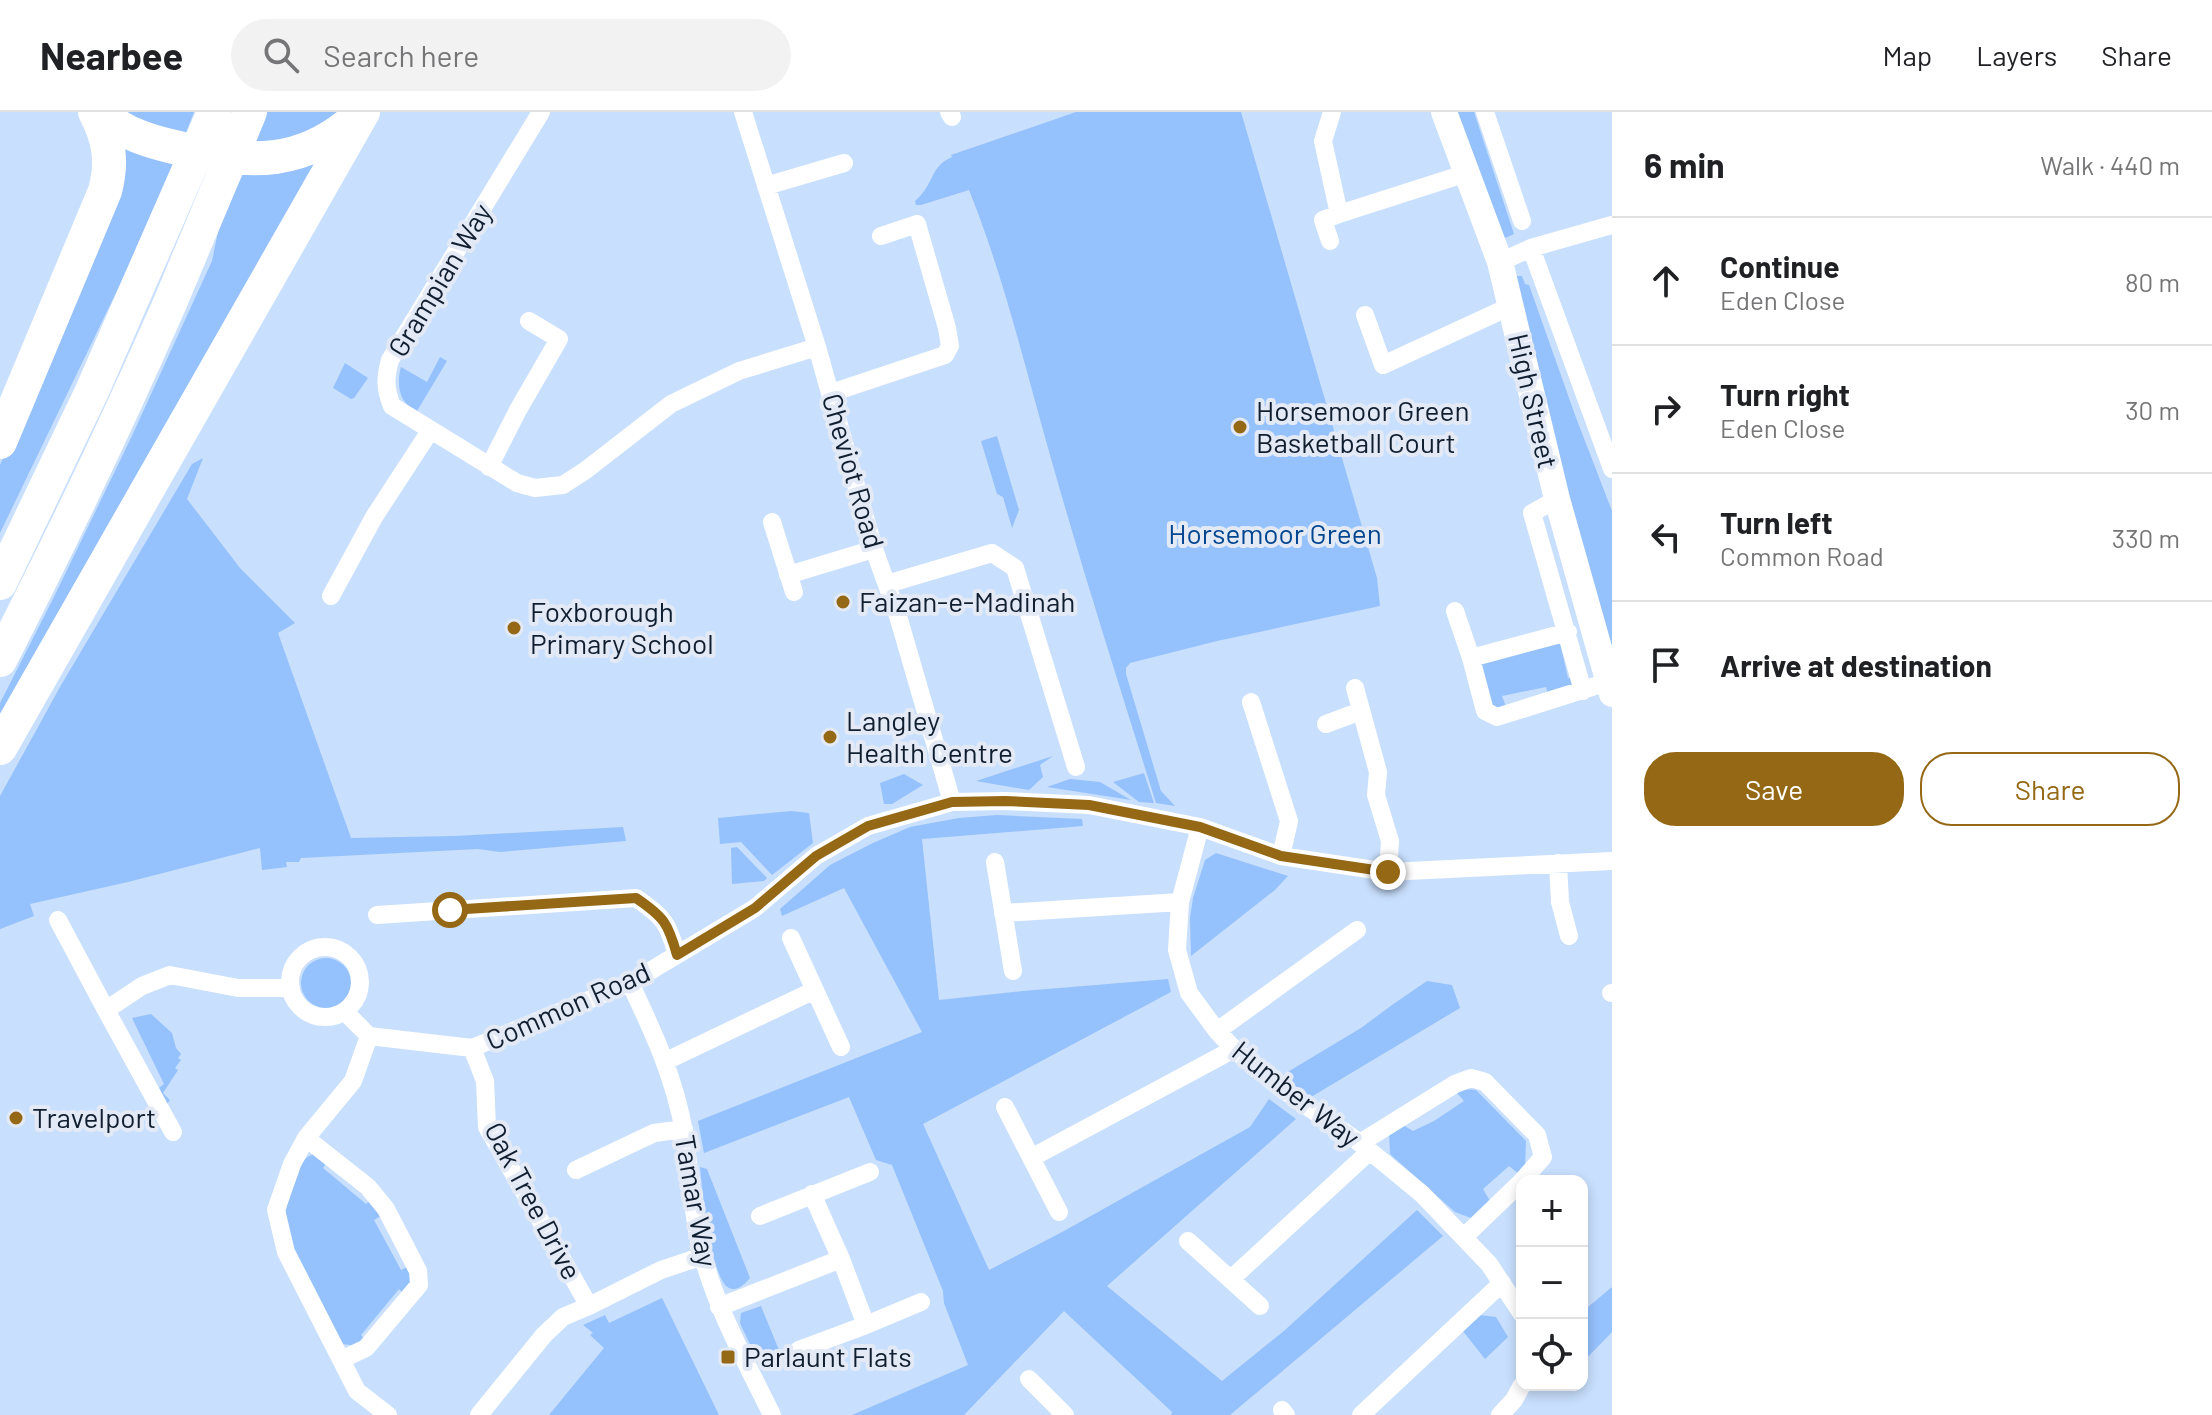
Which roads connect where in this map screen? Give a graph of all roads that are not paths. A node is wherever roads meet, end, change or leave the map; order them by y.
1 (95, 112) edge
2 (214, 112) edge
3 (250, 112) edge
4 (363, 112) edge
5 (541, 112) edge
6 (743, 112) edge
7 (1332, 112) edge
8 (1444, 112) edge
9 (1485, 112) edge
10 (844, 163) dead end
11 (1467, 173) junction
12 (766, 186) junction
13 (194, 201) junction
14 (1339, 214) junction
15 (1522, 221) dead end
16 (1612, 225) edge
17 (881, 236) dead end
18 (1330, 241) dead end
19 (1531, 248) junction
20 (1500, 262) junction
21 (1511, 306) junction
22 (1365, 315) dead end
23 (529, 321) dead end
24 (817, 347) junction
25 (831, 393) junction
26 (430, 431) junction
27 (0, 442) edge
28 (489, 467) junction
29 (1612, 469) edge
30 (1557, 499) junction
31 (772, 522) dead end
32 (874, 549) junction
33 (0, 583) edge
34 (887, 584) junction
35 (331, 596) dead end
36 (1455, 611) dead end
37 (1568, 632) junction
38 (1471, 658) junction
39 (0, 660) edge
40 (1355, 688) dead end
41 (1610, 688) edge
42 (1583, 691) junction
43 (1251, 702) dead end
44 (1361, 711) junction
45 (1326, 724) dead end
46 (0, 748) edge
47 (1076, 767) dead end
48 (952, 802) junction
49 (1200, 827) junction
50 (1281, 856) junction
51 (1612, 861) edge
52 (995, 862) dead end
53 (1558, 863) junction
54 (1388, 872) junction
55 (1180, 902) junction
56 (1003, 913) junction
57 (377, 915) dead end
58 (58, 920) dead end
59 (1357, 930) dead end
60 (1569, 936) dead end
61 (791, 938) dead end
62 (677, 955) junction
63 (1013, 971) dead end
64 (630, 983) junction
65 (291, 988) junction
66 (815, 990) junction
67 (106, 1010) junction
68 (345, 1012) junction
69 (1217, 1031) junction
70 (369, 1036) junction
71 (841, 1047) dead end
72 (472, 1048) junction
73 (1234, 1049) junction
74 (666, 1061) junction
75 (1005, 1107) dead end
76 (684, 1129) junction
77 (173, 1132) dead end
78 (306, 1138) junction
79 (1365, 1147) junction
80 (1031, 1158) junction
81 (576, 1170) dead end
82 (870, 1172) dead end
83 (1527, 1175) edge
84 (1516, 1187) edge
85 (812, 1194) junction
86 (1059, 1212) dead end
87 (760, 1216) dead end
88 (1464, 1237) junction
89 (1188, 1241) dead end
90 (703, 1256) junction
91 (841, 1259) junction
92 (1231, 1279) junction
93 (1502, 1283) junction
94 (921, 1302) dead end
95 (1516, 1305) edge
96 (589, 1306) junction
97 (1260, 1306) dead end
98 (719, 1307) junction
99 (866, 1325) junction
100 (799, 1350) dead end
101 (343, 1359) junction
102 (1029, 1379) dead end
103 (1519, 1391) edge
104 (388, 1415) edge
105 (479, 1415) edge
106 (772, 1415) edge
107 (1065, 1415) edge
108 (1361, 1415) edge
109 (1500, 1415) edge

1 - 4 highway
1 - 27 highway
2 - 13 highway
3 - 13 highway
4 - 46 highway
5 - 26 street, Grampian Way
6 - 12 street, Cheviot Road
7 - 14 street
8 - 11 main road, High Street
9 - 15 street
10 - 12 street
11 - 14 street
11 - 20 main road, High Street
12 - 24 street, Cheviot Road
13 - 33 highway
13 - 39 highway
14 - 18 street
16 - 19 street
17 - 25 street
19 - 20 street
19 - 29 street
20 - 21 main road, High Street
21 - 22 street
21 - 30 main road, High Street
23 - 28 street
24 - 25 street, Cheviot Road
24 - 28 street, Grampian Way
25 - 32 street, Cheviot Road
26 - 28 street, Grampian Way
26 - 35 street
30 - 37 street
30 - 41 main road, High Street
31 - 32 street
32 - 34 street, Cheviot Road
34 - 47 street
34 - 48 street, Cheviot Road
36 - 38 street
37 - 38 street
37 - 42 street
38 - 42 street
40 - 44 street
41 - 42 street
43 - 50 street
44 - 45 street
44 - 54 street
48 - 49 street, Common Road
48 - 62 street, Common Road
49 - 50 street, Common Road
49 - 55 street, Humber Way
50 - 54 street, Common Road
51 - 53 street, Common Road
52 - 56 street
53 - 54 street, Common Road
53 - 60 street
55 - 56 street
55 - 69 street, Humber Way
56 - 63 street
57 - 62 street
58 - 67 street
59 - 69 street
61 - 66 street
62 - 64 street, Common Road
64 - 72 street, Common Road
64 - 74 street, Tamar Way
65 - 67 street
65 - 68 street
65 - 68 street
66 - 71 street
66 - 74 street
67 - 77 street
68 - 70 street
69 - 73 street, Humber Way
70 - 72 street, Common Road
70 - 78 street
72 - 96 street, Oak Tree Drive
73 - 79 street, Humber Way
73 - 80 street
74 - 76 street, Tamar Way
75 - 80 street
76 - 81 street
76 - 90 street, Tamar Way
78 - 101 street
78 - 101 street
79 - 83 street
79 - 88 street, Humber Way
79 - 92 street
80 - 86 street
82 - 85 street
84 - 88 street
85 - 87 street
85 - 91 street
88 - 93 street, Humber Way
89 - 92 street
90 - 96 street
90 - 98 street, Tamar Way
91 - 98 street
91 - 99 street
92 - 97 street
93 - 95 street, Humber Way
93 - 108 street
94 - 99 street
96 - 105 street
98 - 106 street, Tamar Way
99 - 100 street
101 - 104 street
102 - 107 street
103 - 109 street

